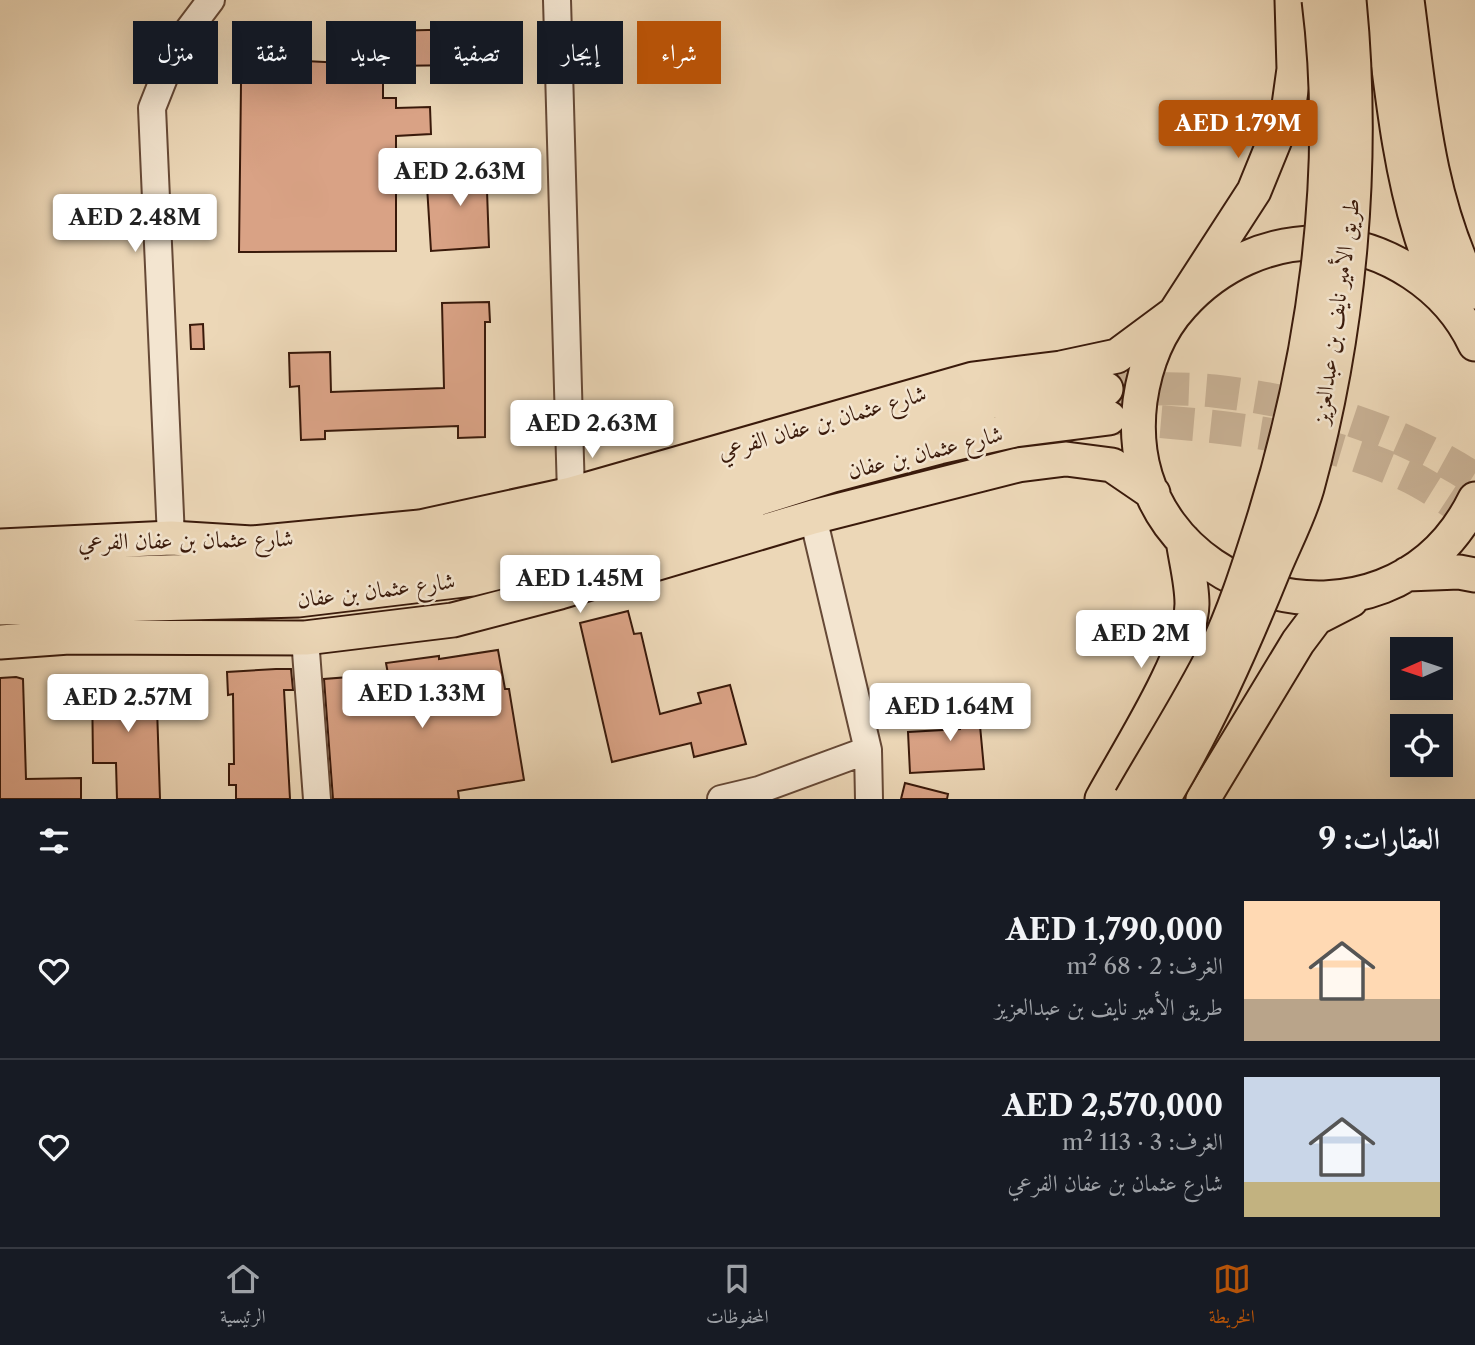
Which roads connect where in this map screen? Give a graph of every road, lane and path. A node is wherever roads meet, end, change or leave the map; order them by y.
1 (211, 0) edge
2 (557, 0) edge
3 (1273, 0) edge
4 (1292, 0) edge
5 (1319, 0) edge
6 (1349, 0) edge
7 (1380, 0) edge
8 (1386, 0) edge
9 (1407, 0) edge
10 (1388, 62) junction
11 (1254, 191) junction
12 (1462, 297) edge
13 (1175, 313) junction
14 (1475, 344) edge
15 (1153, 493) junction
16 (571, 494) junction
17 (1475, 499) edge
18 (813, 517) junction
19 (171, 538) junction
20 (1184, 540) junction
21 (0, 546) edge
22 (1407, 574) junction
23 (1475, 575) edge
24 (0, 577) edge
25 (1363, 593) junction
26 (0, 608) edge
27 (304, 638) junction
28 (0, 642) edge
29 (868, 750) junction
30 (758, 795) edge
31 (317, 799) edge
32 (721, 799) edge
33 (869, 799) edge
34 (1102, 799) edge
35 (1131, 799) edge
36 (1163, 799) edge
37 (1203, 799) edge

1 - 19 street
2 - 16 street
3 - 11 main road
4 - 11 main road
5 - 35 main road, طريق الأمير نايف بن عبدالعزيز, bridge
6 - 36 main road, طريق الأمير نايف بن عبدالعزيز, bridge
7 - 10 main road
8 - 10 main road
9 - 12 main road
10 - 12 main road
11 - 13 main road
12 - 13 main road
12 - 14 main road
13 - 15 main road
13 - 16 main road, شارع عثمان بن عفان الفرعي
15 - 18 main road
15 - 20 main road
16 - 19 main road, شارع عثمان بن عفان الفرعي
17 - 22 main road
18 - 27 main road
18 - 29 street
19 - 21 main road, شارع عثمان بن عفان الفرعي
20 - 25 main road
20 - 34 main road
22 - 23 main road
22 - 25 main road
24 - 26 main road, شارع عثمان بن عفان
25 - 37 main road
27 - 28 main road
27 - 31 street
29 - 30 street
29 - 33 street
30 - 32 street

